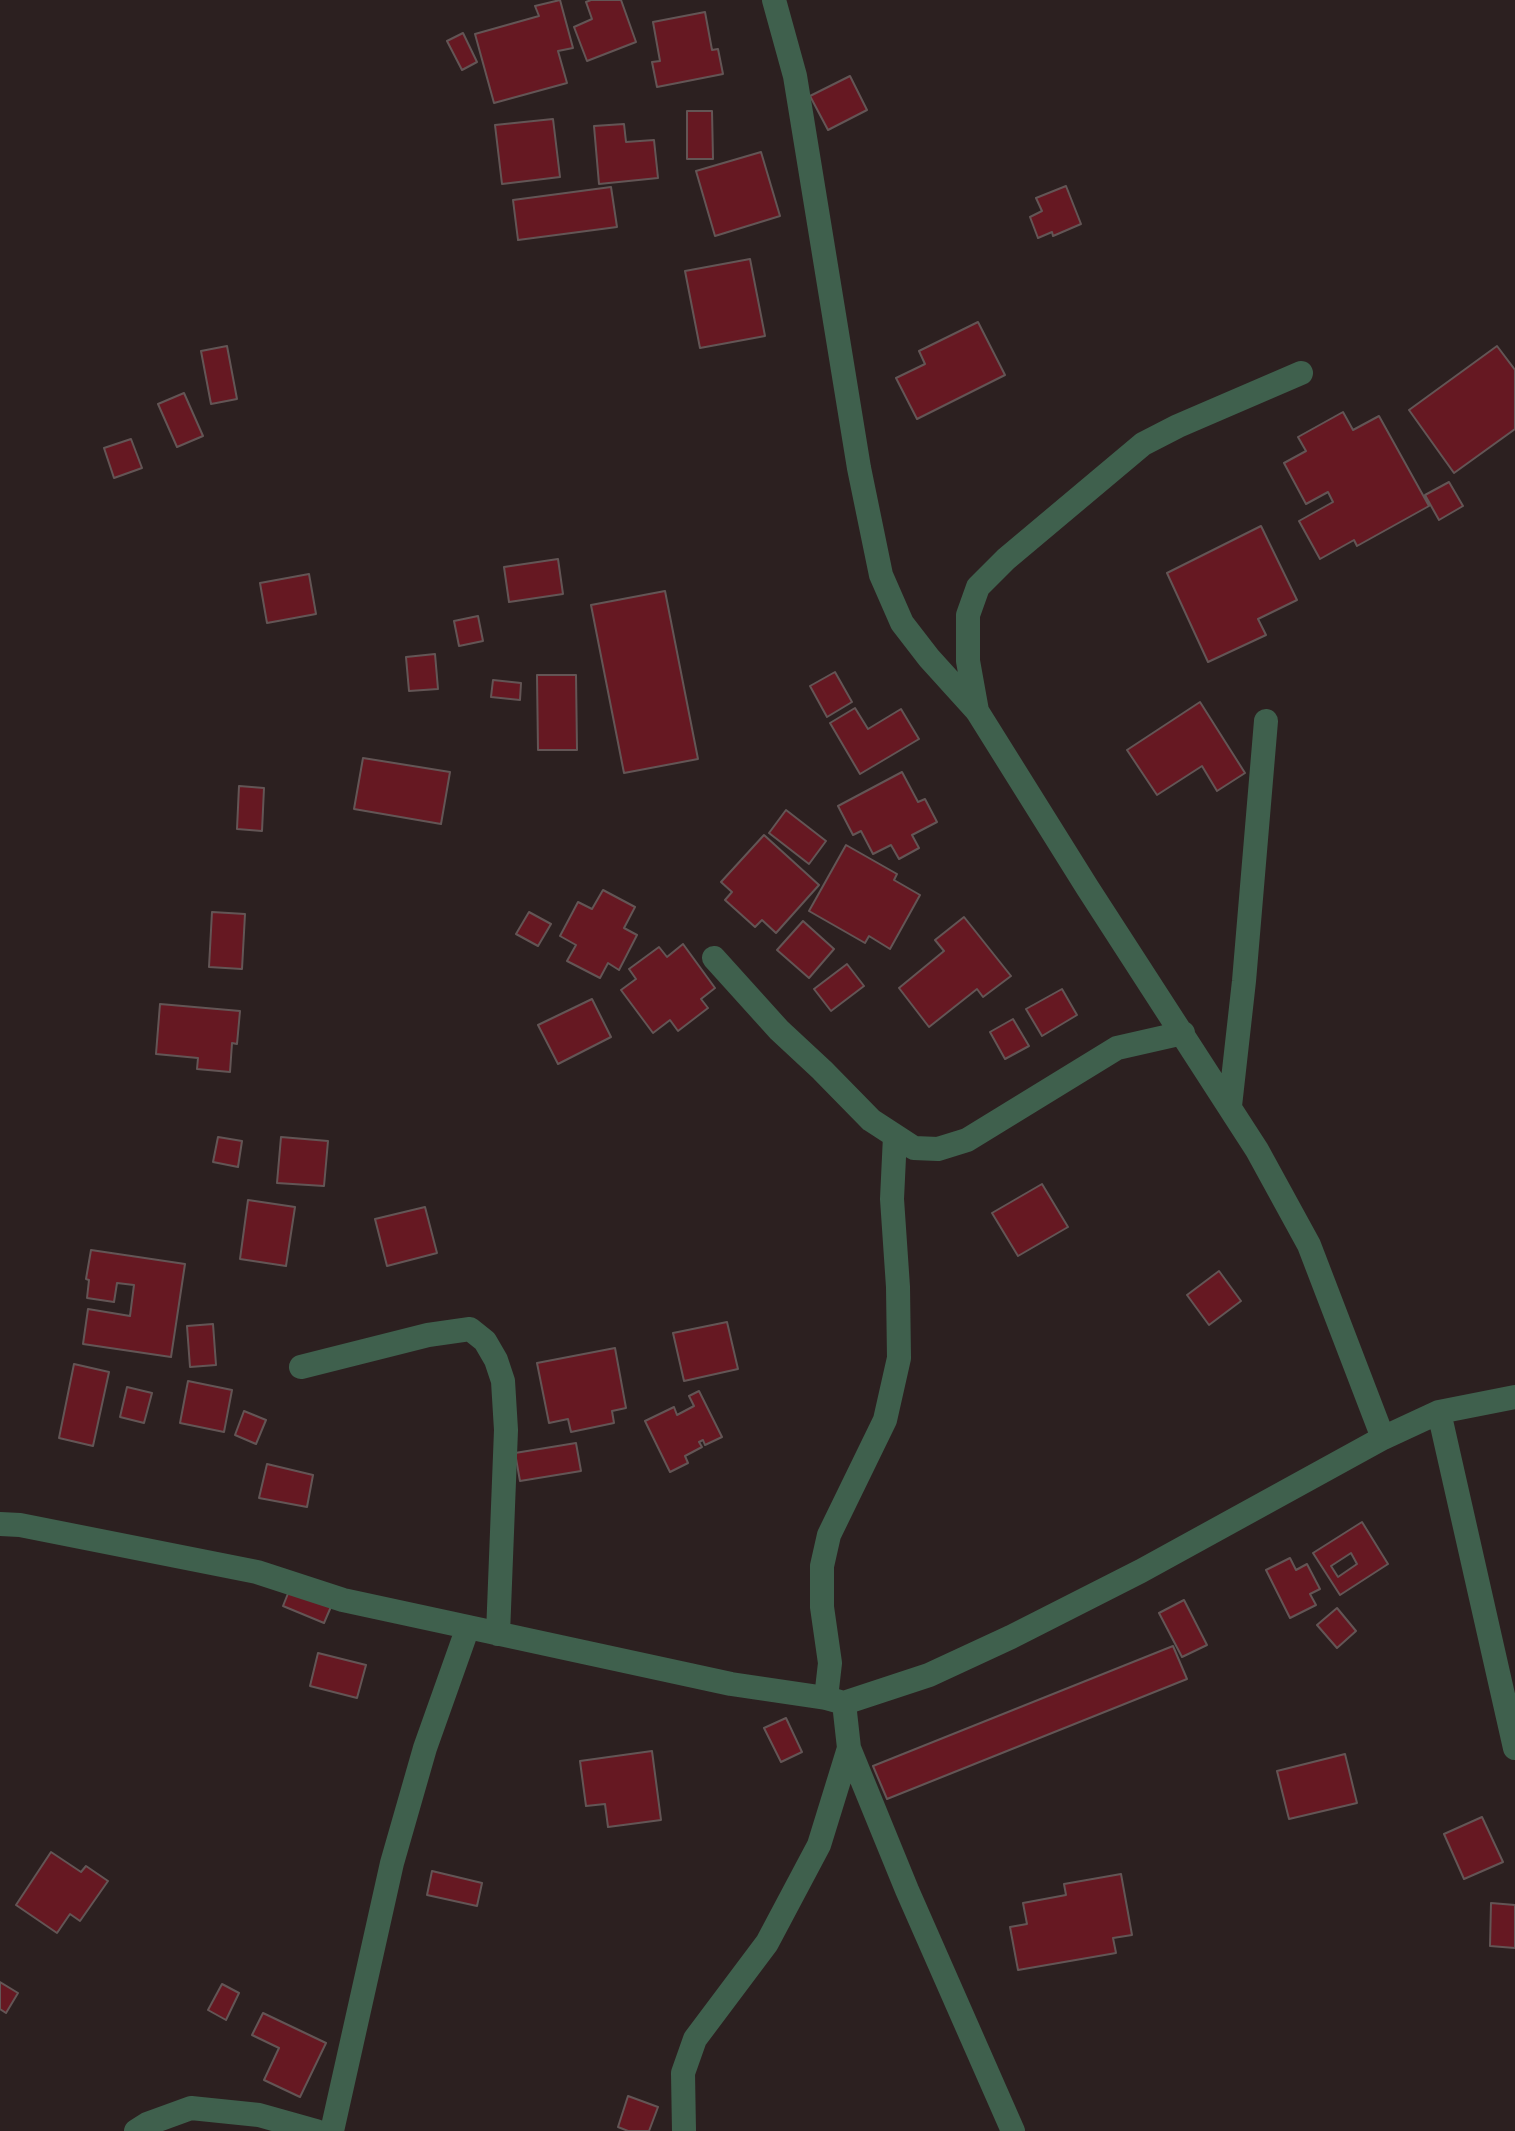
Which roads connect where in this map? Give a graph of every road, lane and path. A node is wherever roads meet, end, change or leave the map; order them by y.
1 (774, 0) edge
2 (1301, 373) dead end
3 (977, 711) junction
4 (1266, 721) dead end
5 (714, 958) dead end
6 (1183, 1033) junction
7 (1230, 1106) junction
8 (895, 1136) junction
9 (301, 1367) dead end
10 (1515, 1397) edge
11 (1439, 1412) junction
12 (1383, 1438) junction
13 (0, 1524) edge
14 (468, 1627) junction
15 (498, 1634) junction
16 (835, 1701) junction
17 (849, 1748) junction
18 (1515, 1748) edge
19 (136, 2131) edge
20 (316, 2131) edge
21 (332, 2131) edge
22 (684, 2131) edge
23 (1013, 2131) edge

1 - 3 street
2 - 3 street
3 - 6 street
4 - 7 street
5 - 8 street
6 - 7 street
6 - 8 street
7 - 12 street
8 - 16 street
9 - 15 street
10 - 11 street
11 - 12 street
11 - 18 street
12 - 16 street
13 - 14 street
14 - 15 street
14 - 21 street
15 - 16 street
16 - 17 street
17 - 22 street
17 - 23 street
19 - 20 street

